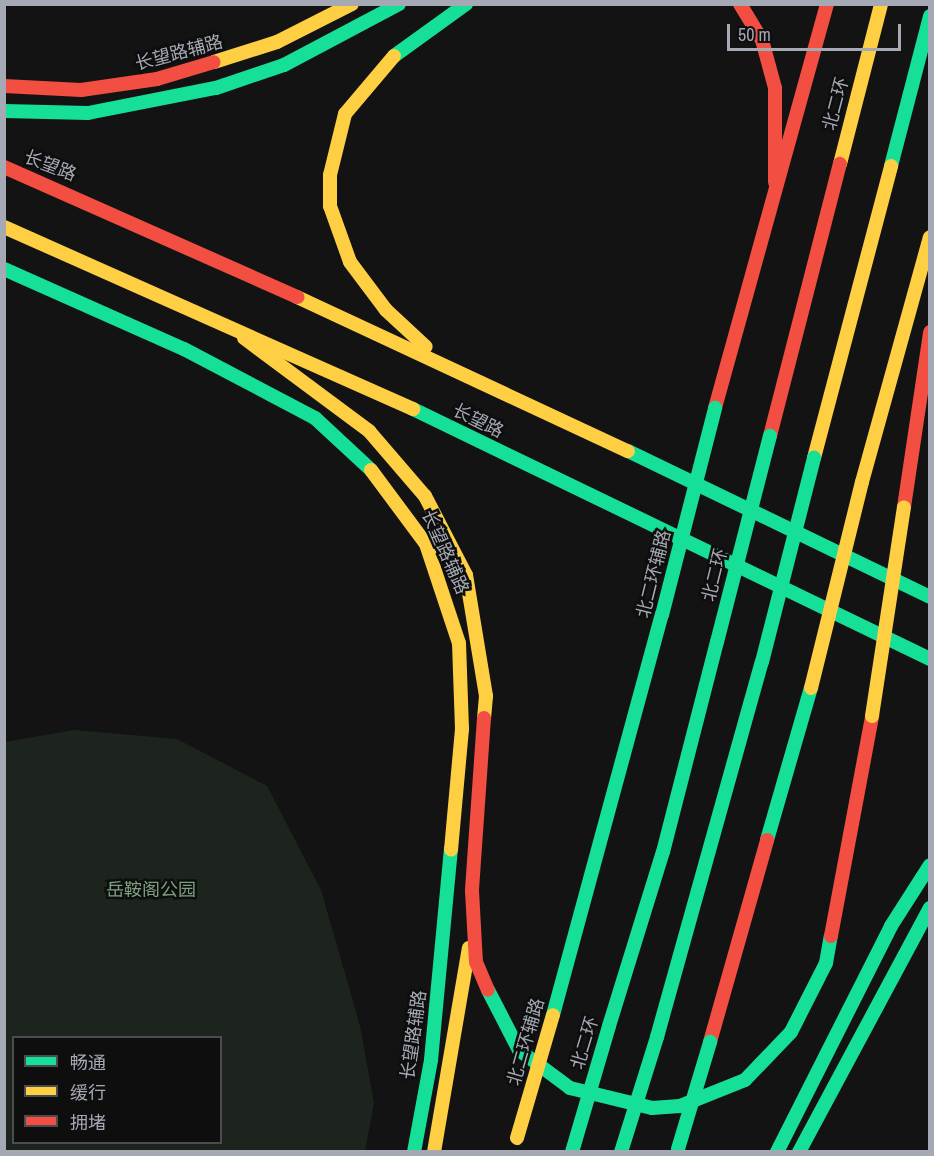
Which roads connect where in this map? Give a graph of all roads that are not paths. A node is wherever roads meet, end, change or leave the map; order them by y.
1 (352, 4) edge
2 (399, 4) edge
3 (466, 4) edge
4 (740, 4) edge
5 (827, 4) edge
6 (881, 4) edge
7 (930, 16) edge
8 (4, 86) edge
9 (4, 111) edge
10 (4, 167) edge
11 (775, 182) junction
12 (4, 228) edge
13 (4, 235) edge
14 (930, 237) edge
15 (30, 239) junction
16 (4, 268) edge
17 (930, 332) edge
18 (244, 338) junction
19 (446, 363) junction
20 (930, 597) edge
21 (930, 659) edge
22 (930, 865) edge
23 (930, 908) edge
24 (473, 928) junction
25 (515, 1145) edge
26 (678, 1150) edge
27 (414, 1152) edge
28 (434, 1152) edge
29 (572, 1152) edge
30 (621, 1152) edge
31 (777, 1152) edge
32 (799, 1152) edge

1 - 8 main road, 长望路辅路
2 - 9 main road
3 - 19 main road
4 - 11 main road
5 - 11 main road, 北二环辅路
6 - 29 main road, 北二环, bridge
7 - 30 main road, bridge
10 - 19 main road, 长望路
11 - 25 main road, 北二环辅路, bridge
12 - 15 main road, 长望路
13 - 15 main road
14 - 26 main road, bridge
15 - 18 main road, 长望路
16 - 27 main road, 长望路辅路
17 - 24 main road, bridge
18 - 21 main road, 长望路
18 - 24 main road
19 - 20 main road, 长望路
22 - 31 main road
23 - 32 main road
24 - 28 main road

